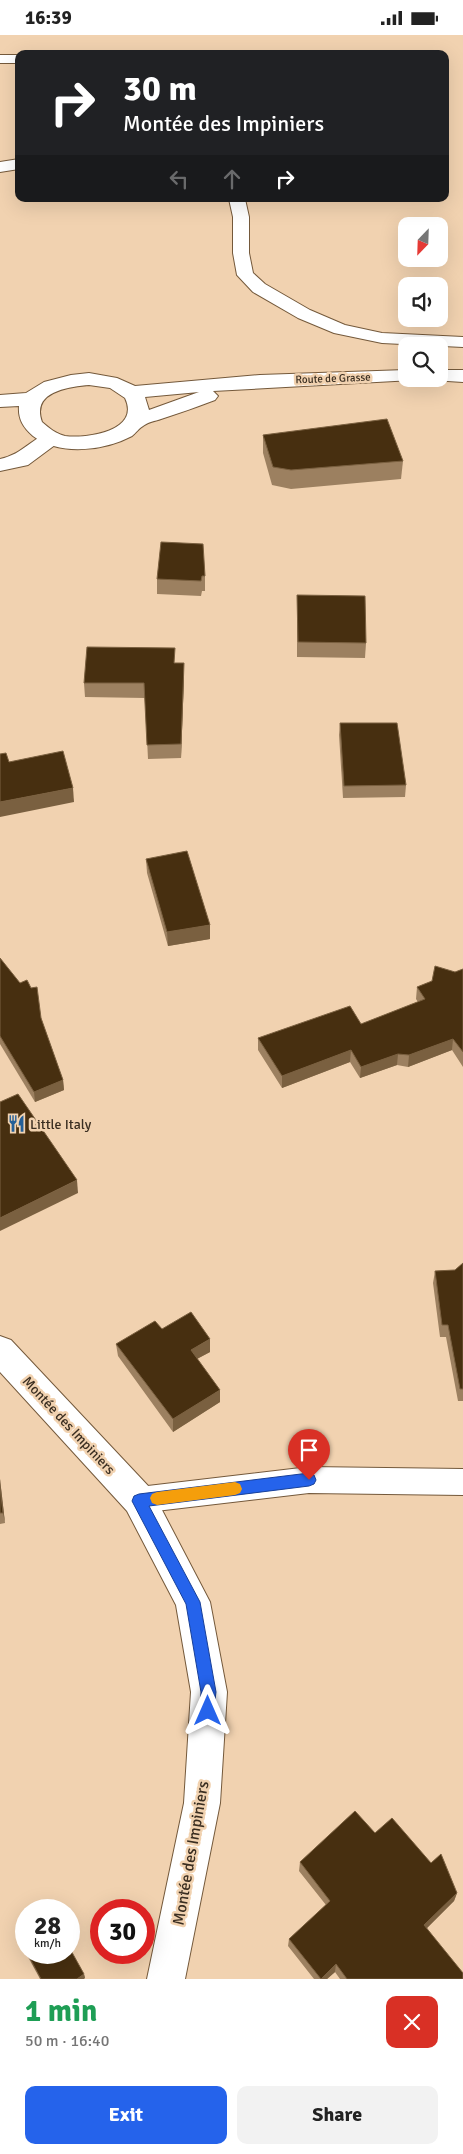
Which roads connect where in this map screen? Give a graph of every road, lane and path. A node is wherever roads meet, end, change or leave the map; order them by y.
1 (0, 59) edge
2 (15, 59) edge
3 (15, 165) edge
4 (0, 167) edge
5 (238, 202) edge
6 (463, 342) edge
7 (398, 376) edge
8 (448, 376) edge
9 (463, 376) edge
10 (260, 381) junction
11 (131, 392) junction
12 (33, 399) junction
13 (0, 401) edge
14 (0, 419) edge
15 (30, 420) junction
16 (136, 421) junction
17 (52, 438) junction
18 (0, 452) edge
19 (0, 465) edge
20 (0, 1351) edge
21 (463, 1482) edge
22 (139, 1501) junction
23 (166, 1979) edge

1 - 2 lane
3 - 4 lane
5 - 6 lane
7 - 10 main road, Route de Grasse
8 - 9 main road
10 - 11 main road, Route de Grasse
10 - 16 main road, Route de Grasse
11 - 12 main road
11 - 16 main road
12 - 13 main road
12 - 15 main road
14 - 15 main road
15 - 17 main road
16 - 17 main road
17 - 18 main road
17 - 19 main road
20 - 22 main road, Montée des Impiniers
21 - 22 lane
22 - 23 main road, Montée des Impiniers

